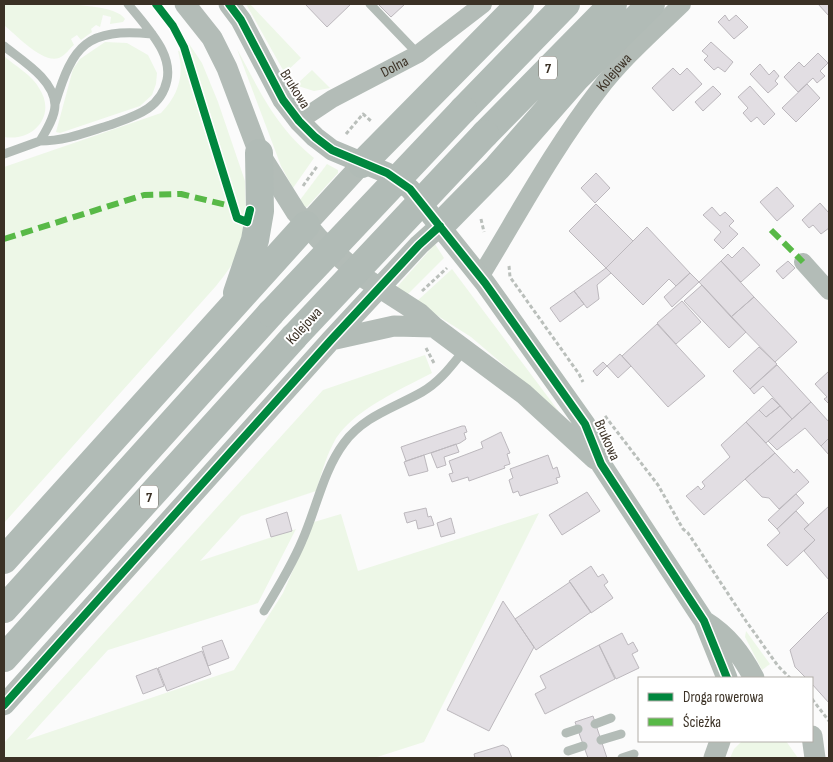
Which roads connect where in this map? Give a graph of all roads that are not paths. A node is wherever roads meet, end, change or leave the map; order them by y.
1 (128, 4) edge
2 (186, 4) edge
3 (230, 4) edge
4 (370, 4) edge
5 (483, 4) edge
6 (520, 4) edge
7 (566, 4) edge
8 (613, 4) edge
9 (651, 4) edge
10 (682, 4) edge
11 (152, 34) junction
12 (4, 46) edge
13 (418, 54) junction
14 (55, 105) junction
15 (299, 121) junction
16 (40, 141) junction
17 (4, 146) edge
18 (14, 150) junction
19 (259, 153) junction
20 (4, 154) edge
21 (362, 164) junction
22 (306, 225) junction
23 (440, 226) junction
24 (803, 262) dead end
25 (480, 277) junction
26 (379, 288) junction
27 (829, 291) edge
28 (233, 304) junction
29 (429, 334) junction
30 (331, 340) junction
31 (465, 349) junction
32 (601, 464) junction
33 (4, 560) edge
34 (4, 609) edge
35 (264, 611) dead end
36 (704, 621) junction
37 (4, 658) edge
38 (727, 677) edge
39 (753, 677) edge
40 (4, 705) edge
41 (611, 718) dead end
42 (596, 724) dead end
43 (578, 730) dead end
44 (566, 733) dead end
45 (621, 734) dead end
46 (813, 737) edge
47 (601, 740) dead end
48 (720, 742) edge
49 (813, 742) edge
50 (583, 746) dead end
51 (829, 749) edge
52 (568, 751) dead end
53 (634, 754) dead end
54 (622, 758) edge
55 (714, 758) edge
56 (815, 758) edge

1 - 11 lane
2 - 19 street
3 - 15 street, Brukowa
4 - 13 lane
5 - 13 street, Dolna
6 - 21 highway
7 - 34 highway, 7, bridge
8 - 37 highway, Kolejowa / 7, bridge
9 - 23 highway
10 - 25 street, Kolejowa
11 - 14 lane
11 - 16 lane
12 - 14 lane
13 - 15 street, Dolna
14 - 16 lane
15 - 21 street, Brukowa
16 - 18 lane
17 - 18 lane
18 - 20 lane
19 - 22 street
19 - 28 highway
21 - 22 street
21 - 23 street, Brukowa
22 - 26 street, Brukowa
22 - 28 highway
23 - 25 street, Brukowa
23 - 26 street
24 - 27 street
25 - 32 street, Brukowa
26 - 29 street, Brukowa
26 - 30 street
28 - 33 highway
29 - 30 street
29 - 31 street, Brukowa
30 - 40 street
31 - 32 street, Brukowa
31 - 35 lane
32 - 36 street, Brukowa
36 - 38 street, Brukowa
36 - 39 street, Brukowa
41 - 42 lane
43 - 44 lane
45 - 47 lane
46 - 51 street
48 - 55 street
49 - 56 street
50 - 52 lane
53 - 54 lane

